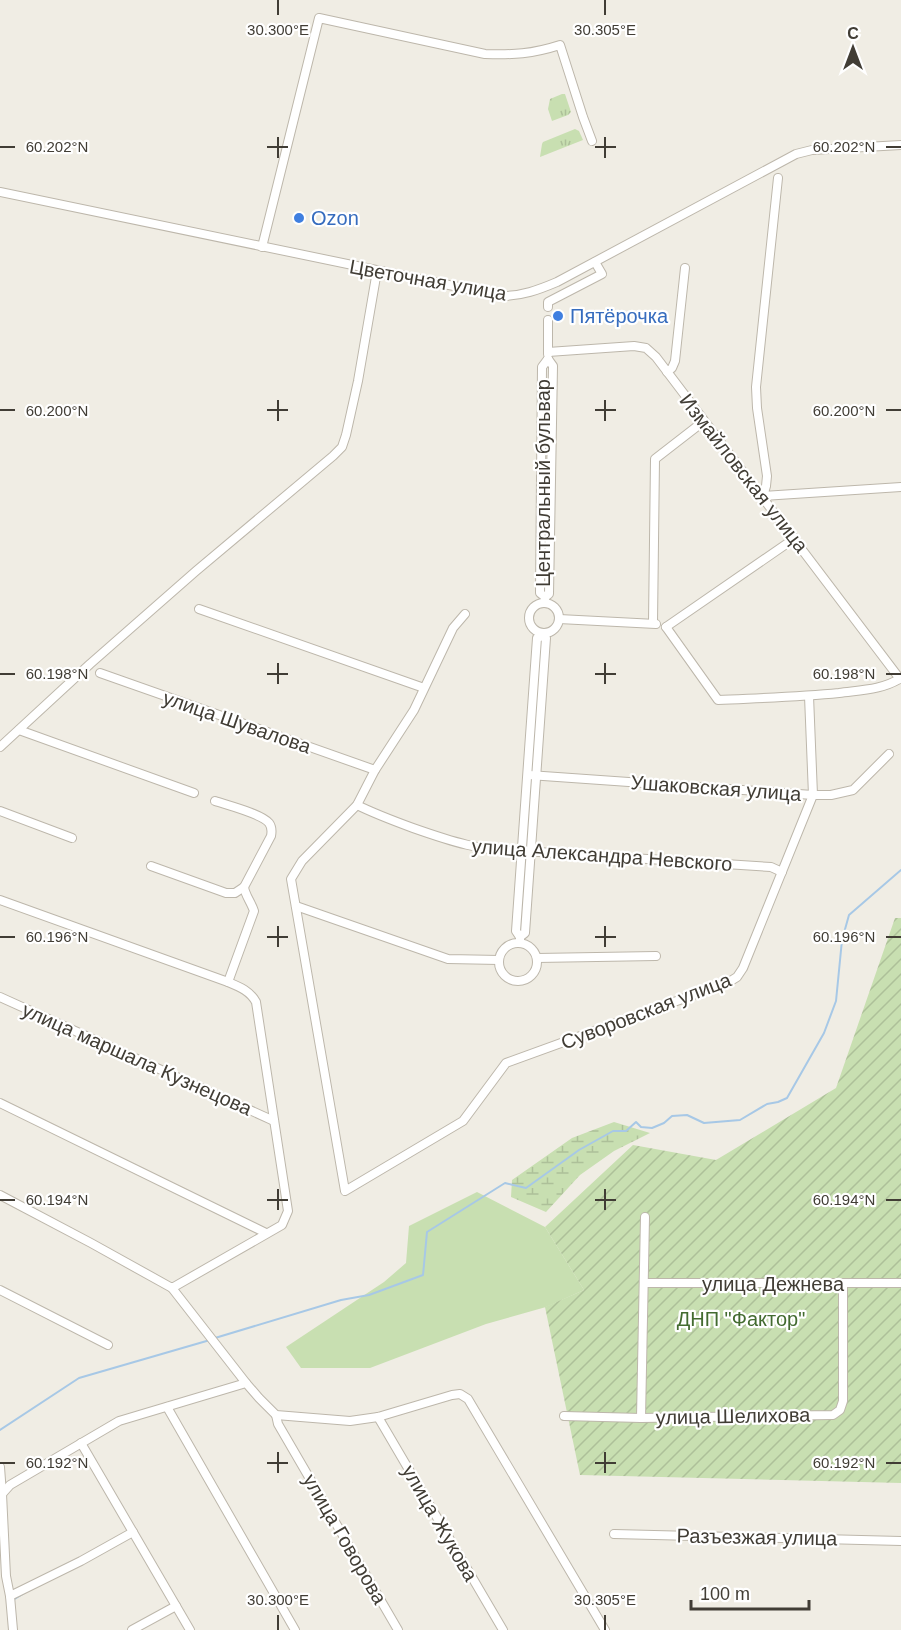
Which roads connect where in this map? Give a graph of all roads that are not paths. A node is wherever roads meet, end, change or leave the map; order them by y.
1 (592, 141) dead end
2 (901, 145) edge
3 (778, 178) dead end
4 (0, 192) edge
5 (262, 247) junction
6 (595, 262) junction
7 (685, 268) dead end
8 (377, 271) junction
9 (548, 307) dead end
10 (548, 320) dead end
11 (548, 355) junction
12 (668, 372) junction
13 (704, 421) junction
14 (901, 487) edge
15 (763, 496) junction
16 (795, 538) junction
17 (545, 600) junction
18 (199, 609) dead end
19 (465, 614) dead end
20 (559, 619) junction
21 (653, 623) junction
22 (666, 627) junction
23 (543, 634) junction
24 (100, 673) dead end
25 (901, 678) edge
26 (424, 688) junction
27 (809, 696) junction
28 (19, 730) junction
29 (0, 747) edge
30 (889, 754) dead end
31 (375, 771) junction
32 (532, 775) junction
33 (194, 793) dead end
34 (813, 795) junction
35 (215, 801) dead end
36 (357, 805) junction
37 (0, 811) edge
38 (72, 838) dead end
39 (527, 852) junction
40 (151, 866) dead end
41 (782, 872) junction
42 (244, 886) junction
43 (226, 893) junction
44 (0, 900) edge
45 (251, 902) junction
46 (296, 906) junction
47 (520, 940) junction
48 (656, 956) dead end
49 (537, 958) junction
50 (499, 960) junction
51 (228, 982) junction
52 (0, 997) edge
53 (0, 1103) edge
54 (274, 1121) junction
55 (0, 1195) edge
56 (645, 1217) dead end
57 (266, 1233) junction
58 (645, 1283) junction
59 (901, 1283) edge
60 (843, 1284) junction
61 (172, 1288) junction
62 (0, 1290) edge
63 (108, 1345) dead end
64 (246, 1383) junction
65 (167, 1407) junction
66 (276, 1415) junction
67 (564, 1416) dead end
68 (378, 1417) junction
69 (642, 1418) junction
70 (81, 1443) junction
71 (0, 1467) edge
72 (2, 1494) junction
73 (133, 1532) junction
74 (614, 1534) dead end
75 (901, 1541) edge
76 (3, 1571) edge
77 (10, 1596) junction
78 (176, 1606) junction
79 (13, 1630) edge
80 (132, 1630) edge
81 (190, 1630) edge
82 (295, 1630) edge
83 (398, 1630) edge
84 (503, 1630) edge
85 (605, 1630) edge

1 - 5 street
2 - 6 street, Цветочная улица
3 - 15 street
4 - 5 street, Цветочная улица
5 - 8 street, Цветочная улица
6 - 8 street, Цветочная улица
6 - 9 street
7 - 12 street
8 - 28 street
10 - 11 street
11 - 12 street, Измайловская улица
11 - 17 street, Центральный бульвар
12 - 13 street, Измайловская улица
13 - 15 street, Измайловская улица
13 - 21 street
14 - 15 street
15 - 16 street, Измайловская улица
16 - 22 street
16 - 25 street, Измайловская улица
17 - 20 street, Центральный бульвар
17 - 23 street, Центральный бульвар
18 - 26 street
19 - 26 street
20 - 21 street
20 - 23 street
21 - 22 street
22 - 27 street
23 - 32 street
24 - 31 street, улица Шувалова
25 - 27 street
26 - 31 street
27 - 34 street, Суворовская улица
28 - 29 street
28 - 33 street
30 - 34 street, Ушаковская улица
31 - 36 street
32 - 34 street, Ушаковская улица
32 - 39 street
34 - 41 street, Суворовская улица
35 - 42 street
36 - 39 street, улица Александра Невского
36 - 46 street
37 - 38 street
39 - 41 street, улица Александра Невского
39 - 47 street
40 - 43 street
41 - 46 street, Суворовская улица
42 - 43 street
42 - 45 street
43 - 45 street
44 - 51 street
45 - 51 street
46 - 50 street
47 - 49 street
47 - 50 street
48 - 49 street
49 - 50 street
51 - 54 street
52 - 54 street, улица маршала Кузнецова
53 - 57 street
54 - 57 street
55 - 61 street
56 - 58 street
57 - 61 street
58 - 60 street, улица Дежнева
58 - 69 street
59 - 60 street, улица Дежнева
60 - 69 street, улица Шелихова
61 - 64 street
62 - 63 street
64 - 65 street
64 - 66 street
65 - 70 street
65 - 82 street
66 - 68 street
66 - 83 street, улица Говорова
67 - 69 street, улица Шелихова
68 - 84 street, улица Жукова
68 - 85 street
70 - 72 street
70 - 73 street
71 - 72 street
72 - 76 street
73 - 77 street
73 - 78 street
74 - 75 street, Разъезжая улица
76 - 77 street
77 - 79 street
78 - 80 street
78 - 81 street

